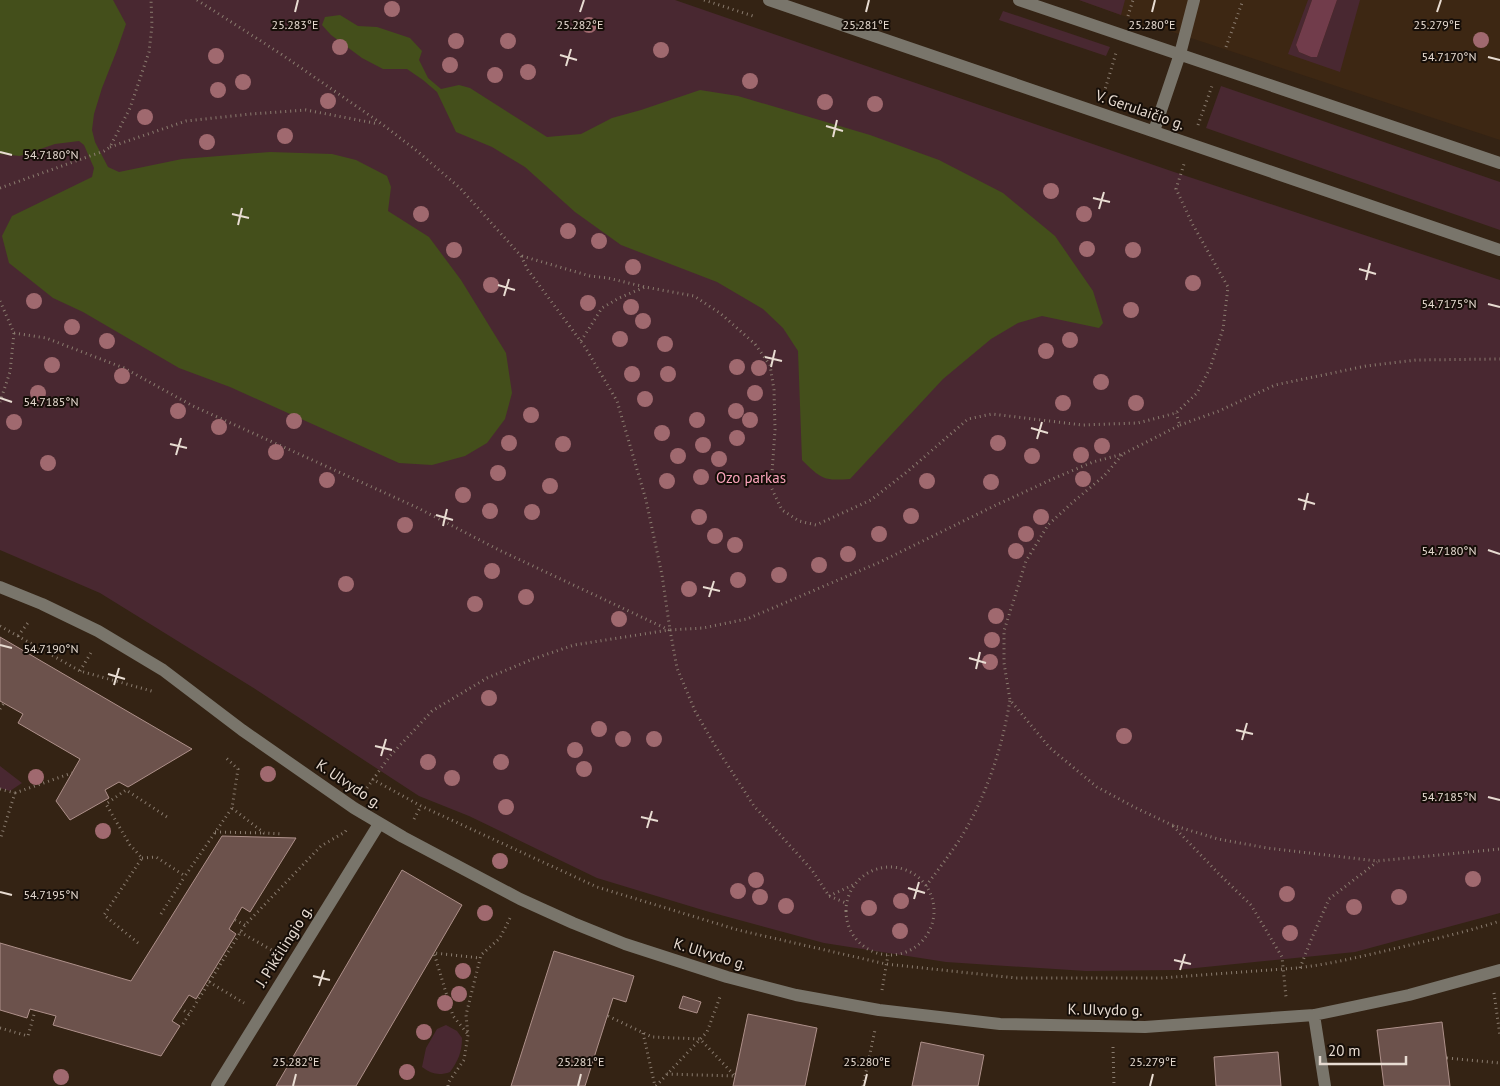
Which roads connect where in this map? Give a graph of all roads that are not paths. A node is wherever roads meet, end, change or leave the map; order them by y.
1 (770, 0) edge
2 (1194, 0) edge
3 (1026, 1) edge
4 (1180, 54) junction
5 (1154, 131) junction
6 (1500, 163) edge
7 (1500, 250) edge
8 (0, 587) edge
9 (380, 824) junction
10 (1496, 971) edge
11 (1314, 1016) junction
12 (217, 1086) edge
13 (1325, 1086) edge

1 - 5 street, V. Gerulaičio g.
2 - 4 street
3 - 4 street
4 - 5 street
4 - 6 street
5 - 7 street, V. Gerulaičio g.
8 - 9 street, K. Ulvydo g.
9 - 11 street, K. Ulvydo g.
9 - 12 street, J. Pikčilingio g.
10 - 11 street, K. Ulvydo g.
11 - 13 street

